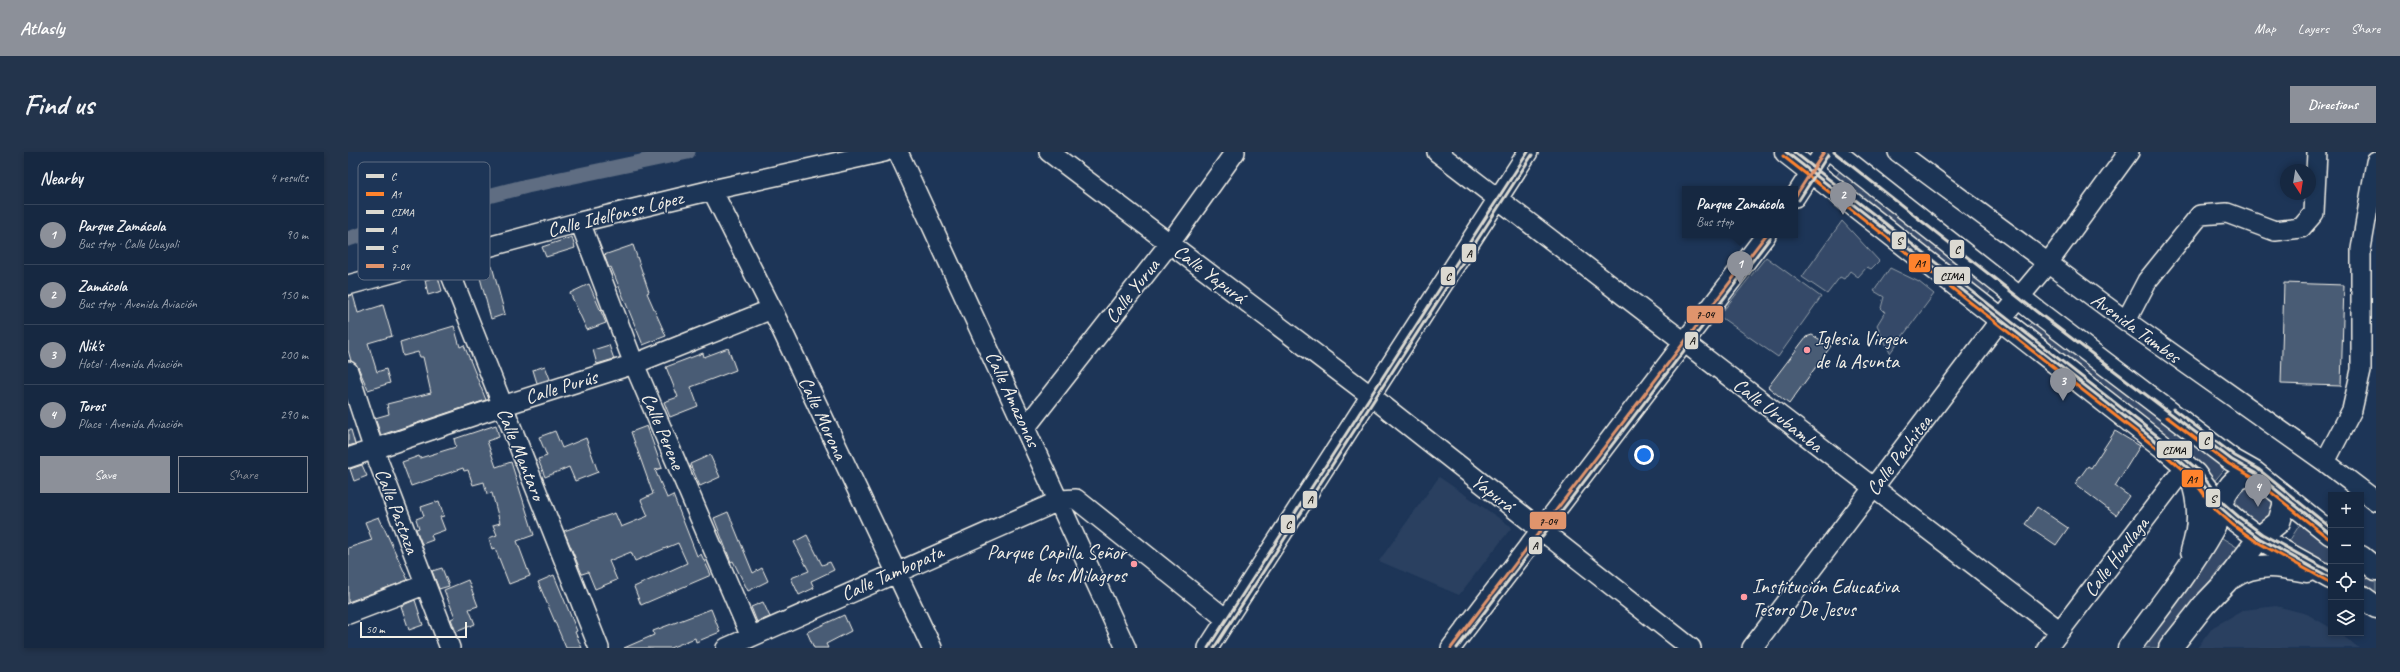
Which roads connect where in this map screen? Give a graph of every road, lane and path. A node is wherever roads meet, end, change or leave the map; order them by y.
1 (884, 152) edge
2 (898, 152) edge
3 (1050, 152) edge
4 (1235, 152) edge
5 (1437, 152) edge
6 (1528, 152) edge
7 (1786, 152) edge
8 (1824, 152) edge
9 (1834, 152) edge
10 (1898, 152) edge
11 (2130, 152) edge
12 (2316, 152) edge
13 (2376, 162) edge
14 (1810, 171) junction
15 (712, 190) junction
16 (1798, 192) edge
17 (1498, 198) junction
18 (580, 222) junction
19 (1764, 238) edge
20 (1170, 243) junction
21 (490, 247) edge
22 (2048, 263) junction
23 (367, 280) edge
24 (453, 280) edge
25 (348, 285) edge
26 (2019, 297) junction
27 (772, 310) junction
28 (2001, 319) junction
29 (2126, 321) junction
30 (1684, 343) junction
31 (634, 364) junction
32 (348, 371) edge
33 (1371, 396) junction
34 (502, 406) junction
35 (1026, 427) junction
36 (374, 450) junction
37 (348, 458) edge
38 (2325, 462) junction
39 (2187, 467) junction
40 (2255, 473) junction
41 (1874, 489) junction
42 (2284, 497) junction
43 (1060, 500) junction
44 (2376, 501) edge
45 (2219, 506) junction
46 (1540, 530) junction
47 (2328, 532) edge
48 (2259, 538) junction
49 (2364, 560) edge
50 (2376, 569) edge
51 (895, 571) junction
52 (2184, 574) junction
53 (2328, 575) edge
54 (2328, 576) edge
55 (2227, 581) junction
56 (424, 585) junction
57 (2364, 598) edge
58 (2376, 607) edge
59 (348, 614) edge
60 (1226, 619) junction
61 (2060, 631) junction
62 (751, 636) junction
63 (450, 648) edge
64 (599, 648) edge
65 (726, 648) edge
66 (932, 648) edge
67 (1126, 648) edge
68 (1208, 648) edge
69 (1451, 648) edge
70 (1691, 648) edge
71 (1752, 648) edge
72 (2047, 648) edge
73 (2129, 648) edge
74 (2170, 648) edge

1 - 15 street, Calle Idelfonso López
2 - 35 street, Calle Amazonas
3 - 20 street, Calle Yapurá
4 - 20 street, Calle Yurua
5 - 17 street
6 - 17 street
7 - 14 main road
8 - 14 street
9 - 26 main road
10 - 22 street, Avenida Tumbes
11 - 22 street, Calle Pachitea
12 - 29 street
13 - 38 street
14 - 16 street
14 - 28 main road
15 - 18 street, Calle Idelfonso López
15 - 27 street, Calle Morona
17 - 30 street, Calle Urubamba
17 - 33 street
18 - 21 street, Calle Idelfonso López
18 - 31 street, Calle Perene
19 - 30 street
20 - 33 street, Calle Yapurá
20 - 35 street, Calle Yurua
22 - 26 street, Calle Pachitea
22 - 29 street, Avenida Tumbes
23 - 25 street, Calle Idelfonso López
24 - 34 street, Calle Mantaro
26 - 28 street, Calle Pachitea
26 - 40 main road
27 - 31 street, Calle Purús
27 - 51 street, Calle Morona
28 - 39 main road
28 - 41 street, Calle Pachitea
29 - 38 street, Avenida Tumbes
30 - 41 street, Calle Urubamba
30 - 46 street
31 - 34 street, Calle Purús
31 - 62 street, Calle Perene
32 - 36 street, Calle Pastaza
33 - 46 street, Yapurá
33 - 60 street
34 - 36 street, Calle Purús
34 - 64 street, Calle Mantaro
35 - 43 street, Calle Amazonas
36 - 37 street, Calle Purús
36 - 56 street, Calle Pastaza
38 - 44 street, Avenida Tumbes
39 - 45 main road
39 - 52 main road
39 - 61 street, Calle Huallaga
40 - 42 main road
40 - 45 main road
41 - 61 street, Calle Urubamba
41 - 71 street, Calle Pachitea
42 - 47 main road
42 - 48 main road
43 - 51 street, Calle Tambopata
43 - 60 street
43 - 67 street, Calle Amazonas
45 - 48 main road
45 - 52 main road
46 - 69 street
46 - 70 street, Yapurá
48 - 53 main road
48 - 55 main road
49 - 50 main road
51 - 62 street, Calle Tambopata
51 - 66 street, Calle Morona
52 - 73 main road
54 - 55 main road
55 - 74 main road
56 - 59 street
56 - 63 street, Calle Pastaza
57 - 58 main road
60 - 68 street
61 - 72 street, Calle Huallaga
62 - 65 street, Calle Tambopata

